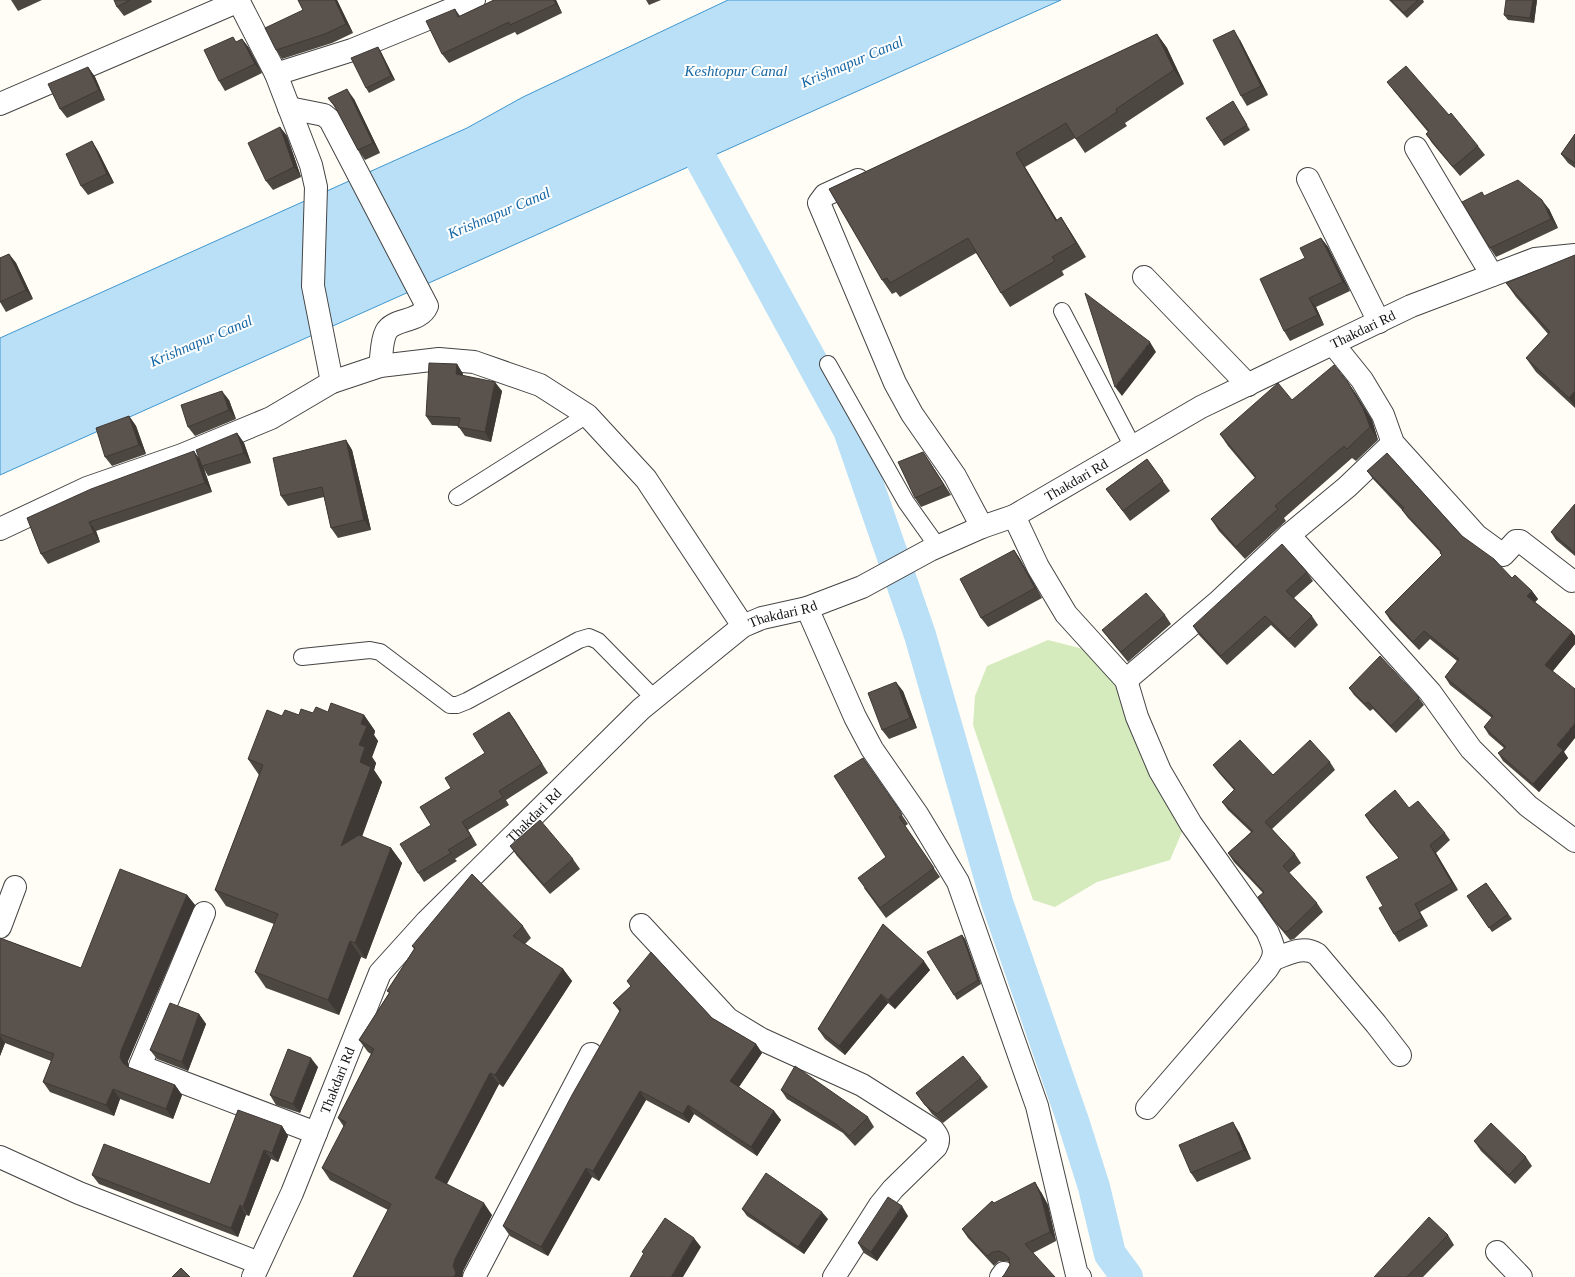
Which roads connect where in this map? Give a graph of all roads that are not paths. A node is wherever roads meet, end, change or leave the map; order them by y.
1 (238, 0) edge
2 (474, 0) edge
3 (276, 74) junction
4 (0, 104) edge
5 (288, 108) junction
6 (1416, 148) dead end
7 (875, 172) edge
8 (1308, 179) dead end
9 (1575, 255) edge
10 (1492, 276) junction
11 (1144, 277) dead end
12 (1062, 311) dead end
13 (1379, 322) junction
14 (1333, 344) junction
15 (828, 364) dead end
16 (380, 366) junction
17 (332, 382) junction
18 (1248, 384) junction
19 (587, 415) junction
20 (1393, 443) junction
21 (1133, 447) junction
22 (457, 497) dead end
23 (1014, 516) junction
24 (982, 527) junction
25 (0, 529) edge
26 (1289, 535) junction
27 (934, 548) junction
28 (1575, 580) edge
29 (807, 608) junction
30 (743, 626) junction
31 (302, 657) dead end
32 (1126, 680) junction
33 (654, 698) junction
34 (1575, 841) edge
35 (15, 887) dead end
36 (204, 913) dead end
37 (641, 925) dead end
38 (0, 927) edge
39 (1274, 959) junction
40 (591, 1054) dead end
41 (1400, 1055) dead end
42 (1147, 1108) dead end
43 (316, 1133) junction
44 (0, 1158) edge
45 (1497, 1252) dead end
46 (256, 1270) edge
47 (474, 1277) edge
48 (834, 1277) edge
49 (1080, 1277) edge
50 (1521, 1277) edge

1 - 3 street
1 - 4 street
2 - 3 street
3 - 5 street
5 - 16 street
5 - 17 street
6 - 10 street
7 - 24 street
8 - 13 street
9 - 10 street, Thakdari Rd
10 - 13 street, Thakdari Rd
11 - 18 street
12 - 21 lane
13 - 14 street, Thakdari Rd
14 - 18 street, Thakdari Rd
14 - 20 street
15 - 27 lane
16 - 17 street
16 - 19 street
17 - 25 street
18 - 21 street, Thakdari Rd
19 - 22 lane
19 - 30 street
20 - 26 street
20 - 28 street
21 - 23 street, Thakdari Rd
23 - 24 street, Thakdari Rd
23 - 32 street
24 - 27 street, Thakdari Rd
26 - 32 street
26 - 34 street
27 - 29 street, Thakdari Rd
29 - 30 street, Thakdari Rd
29 - 49 street
30 - 33 street, Thakdari Rd
31 - 33 lane
32 - 39 street
33 - 43 street, Thakdari Rd
35 - 38 street
36 - 43 street
37 - 48 street
39 - 41 street
39 - 42 street
40 - 47 street
43 - 46 street, Thakdari Rd
44 - 46 street
45 - 50 street

